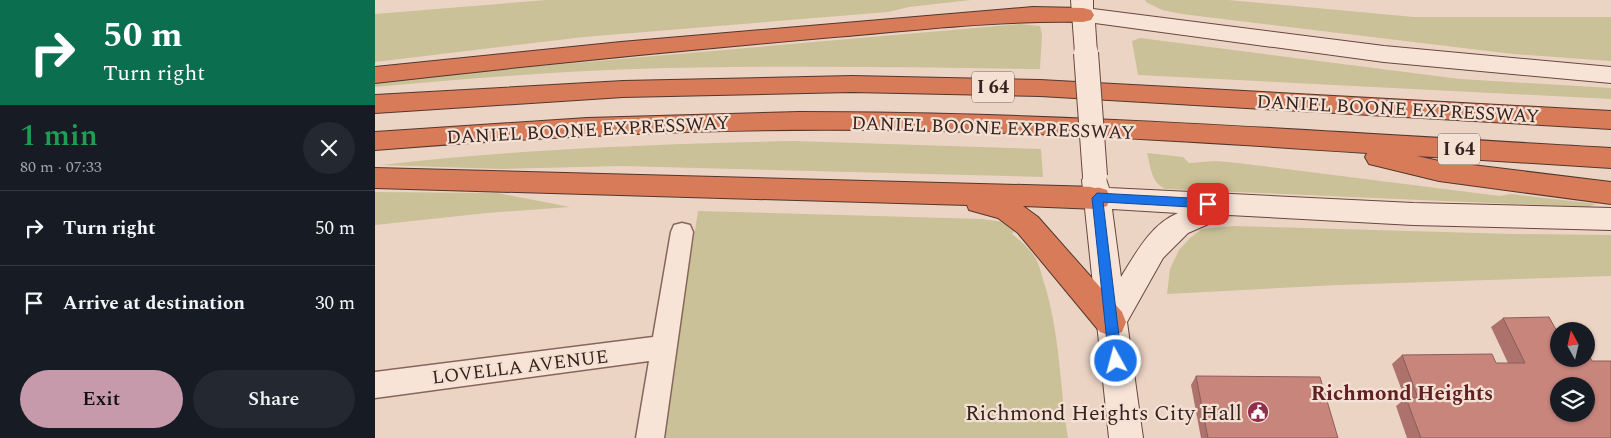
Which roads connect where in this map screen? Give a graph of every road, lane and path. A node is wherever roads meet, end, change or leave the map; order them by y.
1 (1021, 0) edge
2 (1128, 0) edge
3 (1083, 7) edge
4 (985, 18) junction
5 (1183, 28) junction
6 (375, 75) edge
7 (1611, 75) edge
8 (375, 104) edge
9 (1611, 120) edge
10 (1306, 140) junction
11 (375, 141) edge
12 (1611, 158) edge
13 (375, 178) edge
14 (1096, 187) junction
15 (1611, 192) edge
16 (954, 194) junction
17 (1227, 204) junction
18 (1611, 220) edge
19 (682, 232) dead end
20 (1111, 322) junction
21 (665, 347) junction
22 (375, 385) edge
23 (650, 438) edge
24 (1126, 438) edge

1 - 4 highway
2 - 5 main road
3 - 4 highway
3 - 5 main road
3 - 14 main road, bridge
4 - 6 highway
5 - 7 main road
8 - 9 highway, DANIEL BOONE EXPRESSWAY / I 64
10 - 11 highway, DANIEL BOONE EXPRESSWAY / I 64
10 - 12 highway, DANIEL BOONE EXPRESSWAY / I 64
10 - 15 highway
13 - 16 highway
14 - 16 highway
14 - 17 main road
14 - 20 main road
16 - 20 highway
17 - 18 main road
17 - 20 main road
19 - 21 street
20 - 24 main road
21 - 22 street, LOVELLA AVENUE
21 - 23 street

